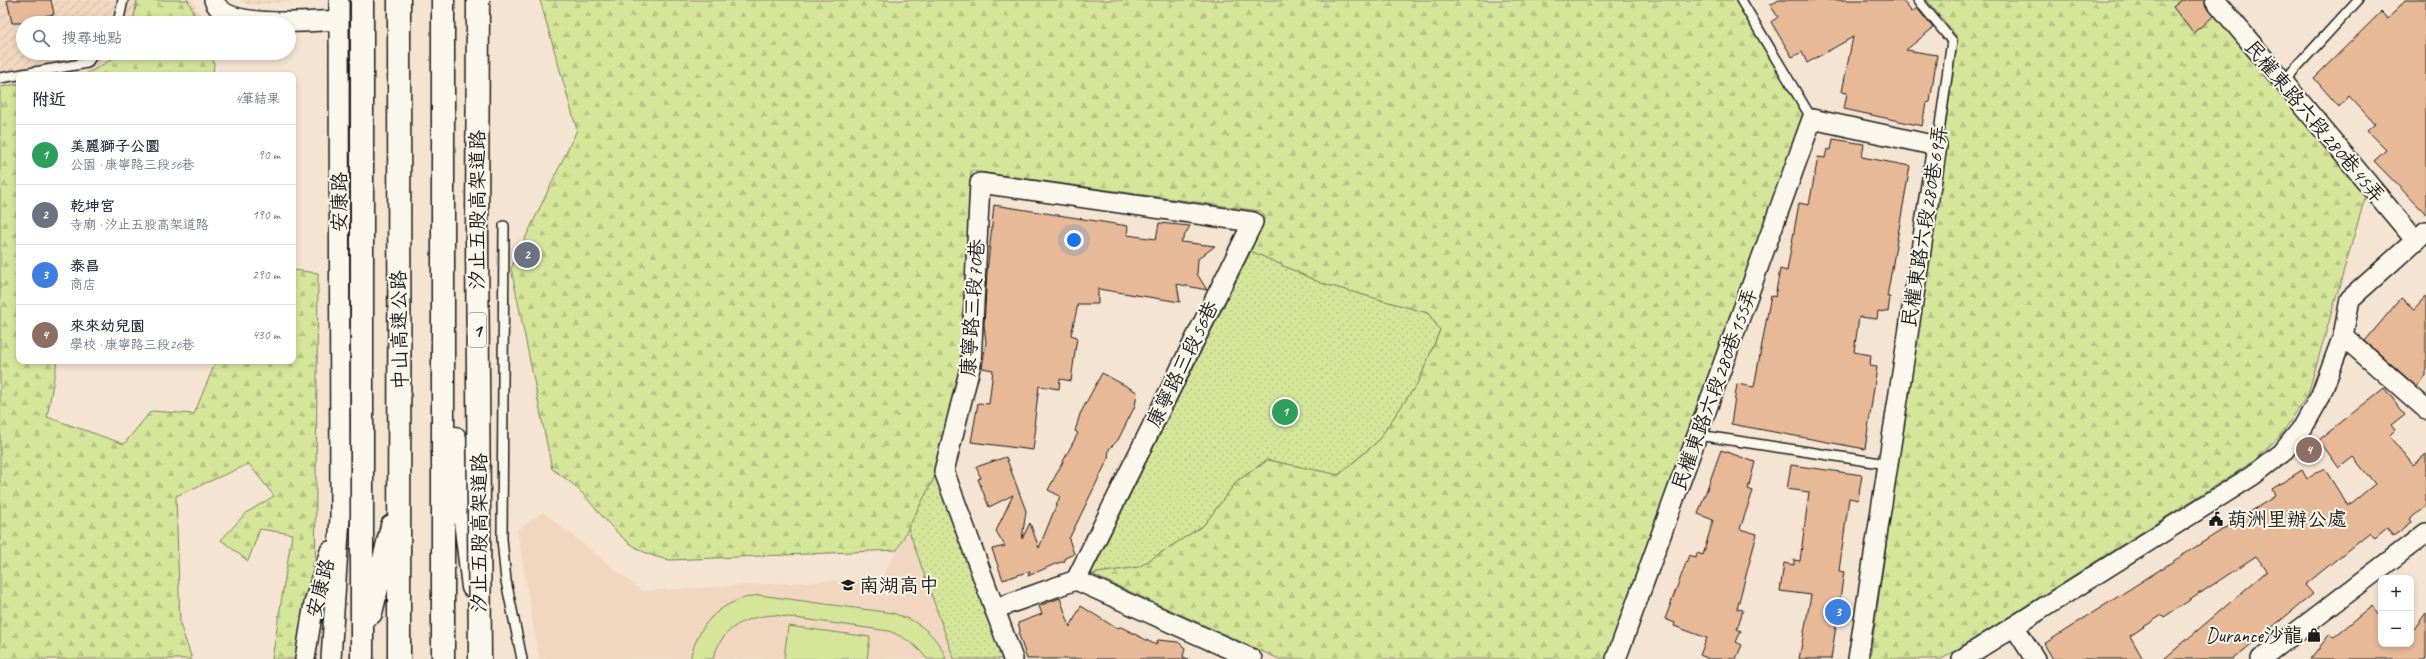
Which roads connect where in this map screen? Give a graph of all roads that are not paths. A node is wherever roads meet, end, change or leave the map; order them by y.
1 (123, 0) edge
2 (214, 0) edge
3 (339, 0) edge
4 (362, 0) edge
5 (399, 0) edge
6 (443, 0) edge
7 (478, 0) edge
8 (1741, 0) edge
9 (1918, 0) edge
10 (2215, 0) edge
11 (2358, 0) edge
12 (120, 16) edge
13 (230, 16) edge
14 (296, 20) edge
15 (339, 20) junction
16 (89, 60) edge
17 (35, 72) edge
18 (16, 75) edge
19 (0, 78) edge
20 (2282, 83) junction
21 (1812, 119) junction
22 (1938, 146) junction
23 (980, 183) joint
24 (504, 226) dead end
25 (2421, 236) edge
26 (443, 333) junction
27 (2343, 336) junction
28 (2426, 409) edge
29 (1698, 435) junction
30 (1886, 464) junction
31 (401, 490) junction
32 (340, 517) junction
33 (2426, 533) edge
34 (1076, 580) junction
35 (994, 609) junction
36 (2014, 626) junction
37 (305, 659) edge
38 (331, 659) edge
39 (362, 659) edge
40 (399, 659) edge
41 (442, 659) edge
42 (480, 659) edge
43 (486, 659) edge
44 (522, 659) edge
45 (1013, 659) edge
46 (1252, 659) edge
47 (1616, 659) edge
48 (1858, 659) edge
49 (1962, 659) edge
50 (2035, 659) edge
51 (2261, 659) edge

1 - 12 lane
2 - 13 street
3 - 15 street, 安康路
4 - 39 highway
5 - 31 highway, 中山高速公路
6 - 26 highway, 1
7 - 42 highway, 汐止五股高架道路 / 1, bridge
8 - 21 lane
9 - 22 lane, 民權東路六段280巷69弄
10 - 20 street, 民權東路六段280巷45弄
11 - 20 lane
14 - 15 street
15 - 32 street, 安康路
16 - 17 lane
18 - 19 lane
20 - 25 street, 民權東路六段280巷45弄
21 - 22 street
21 - 29 street, 民權東路六段280巷155弄
22 - 30 street, 民權東路六段280巷69弄
23 - 34 street, 康寧路三段56巷
23 - 35 street, 康寧路三段70巷
24 - 44 lane
25 - 27 street
26 - 41 highway, 1
26 - 43 highway
27 - 28 street
27 - 36 street
29 - 30 lane
29 - 47 street, 民權東路六段280巷155弄
30 - 48 street, 民權東路六段280巷69弄
31 - 39 highway
31 - 40 highway, 中山高速公路
32 - 37 street, 安康路
32 - 38 street, 安康路
33 - 51 street
34 - 35 street
34 - 46 street
35 - 45 street, 康寧路三段70巷
36 - 49 street
36 - 50 street

